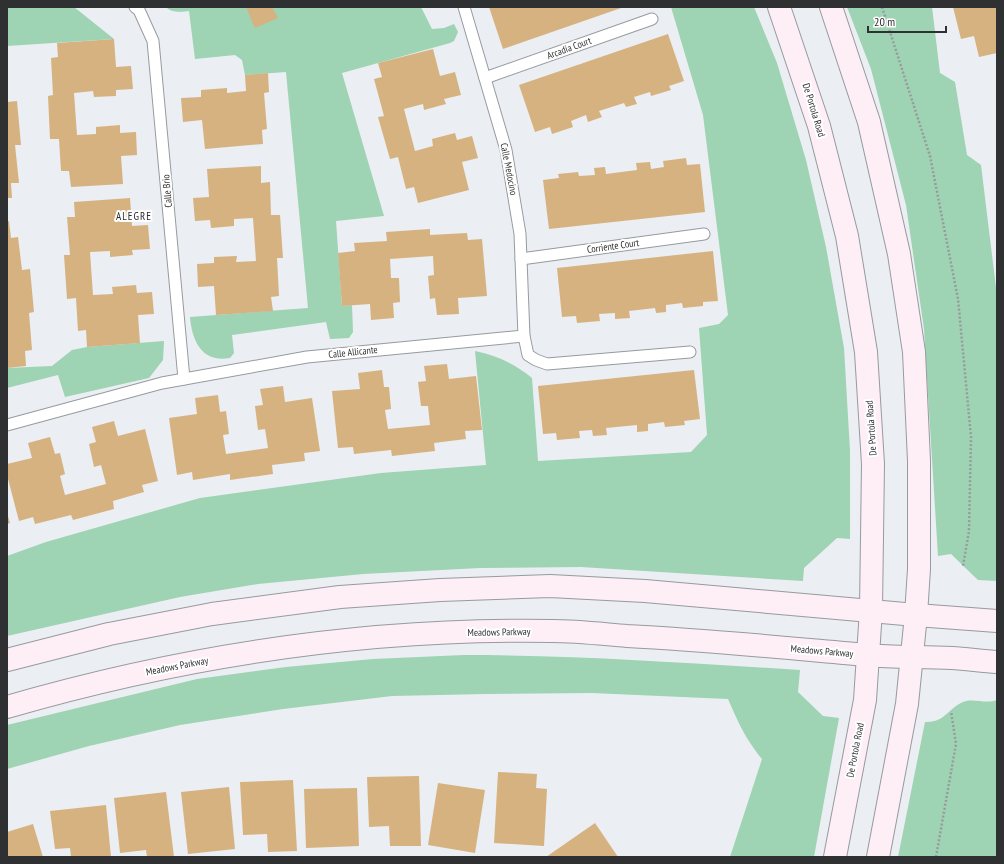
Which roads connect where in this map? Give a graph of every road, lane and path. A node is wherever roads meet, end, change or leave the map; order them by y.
1 (136, 7) edge
2 (464, 7) edge
3 (779, 7) edge
4 (830, 7) edge
5 (882, 7) edge
6 (652, 18) dead end
7 (486, 78) junction
8 (704, 234) dead end
9 (521, 259) junction
10 (524, 336) junction
11 (690, 352) dead end
12 (184, 379) junction
13 (7, 425) edge
14 (963, 566) dead end
15 (871, 610) junction
16 (916, 615) junction
17 (997, 621) edge
18 (868, 656) junction
19 (912, 658) junction
20 (7, 660) edge
21 (997, 662) edge
22 (7, 707) edge
23 (951, 711) dead end
24 (835, 857) edge
25 (878, 857) edge
26 (936, 857) edge

1 - 12 lane, Calle Brio
2 - 7 lane, Calle Medocino
3 - 15 main road, De Portola Road
4 - 16 main road
5 - 14 path
6 - 7 lane, Arcadia Court
7 - 9 lane, Calle Medocino
8 - 9 lane, Corriente Court
9 - 10 lane, Calle Medocino
10 - 11 lane
10 - 12 lane, Calle Allicante
12 - 13 lane, Calle Allicante
15 - 16 main road
15 - 18 main road, De Portola Road
15 - 20 main road
16 - 17 main road
16 - 19 main road
18 - 19 main road, Meadows Parkway
18 - 22 main road, Meadows Parkway
18 - 24 main road, De Portola Road
19 - 21 main road, Meadows Parkway
19 - 25 main road
23 - 26 path

